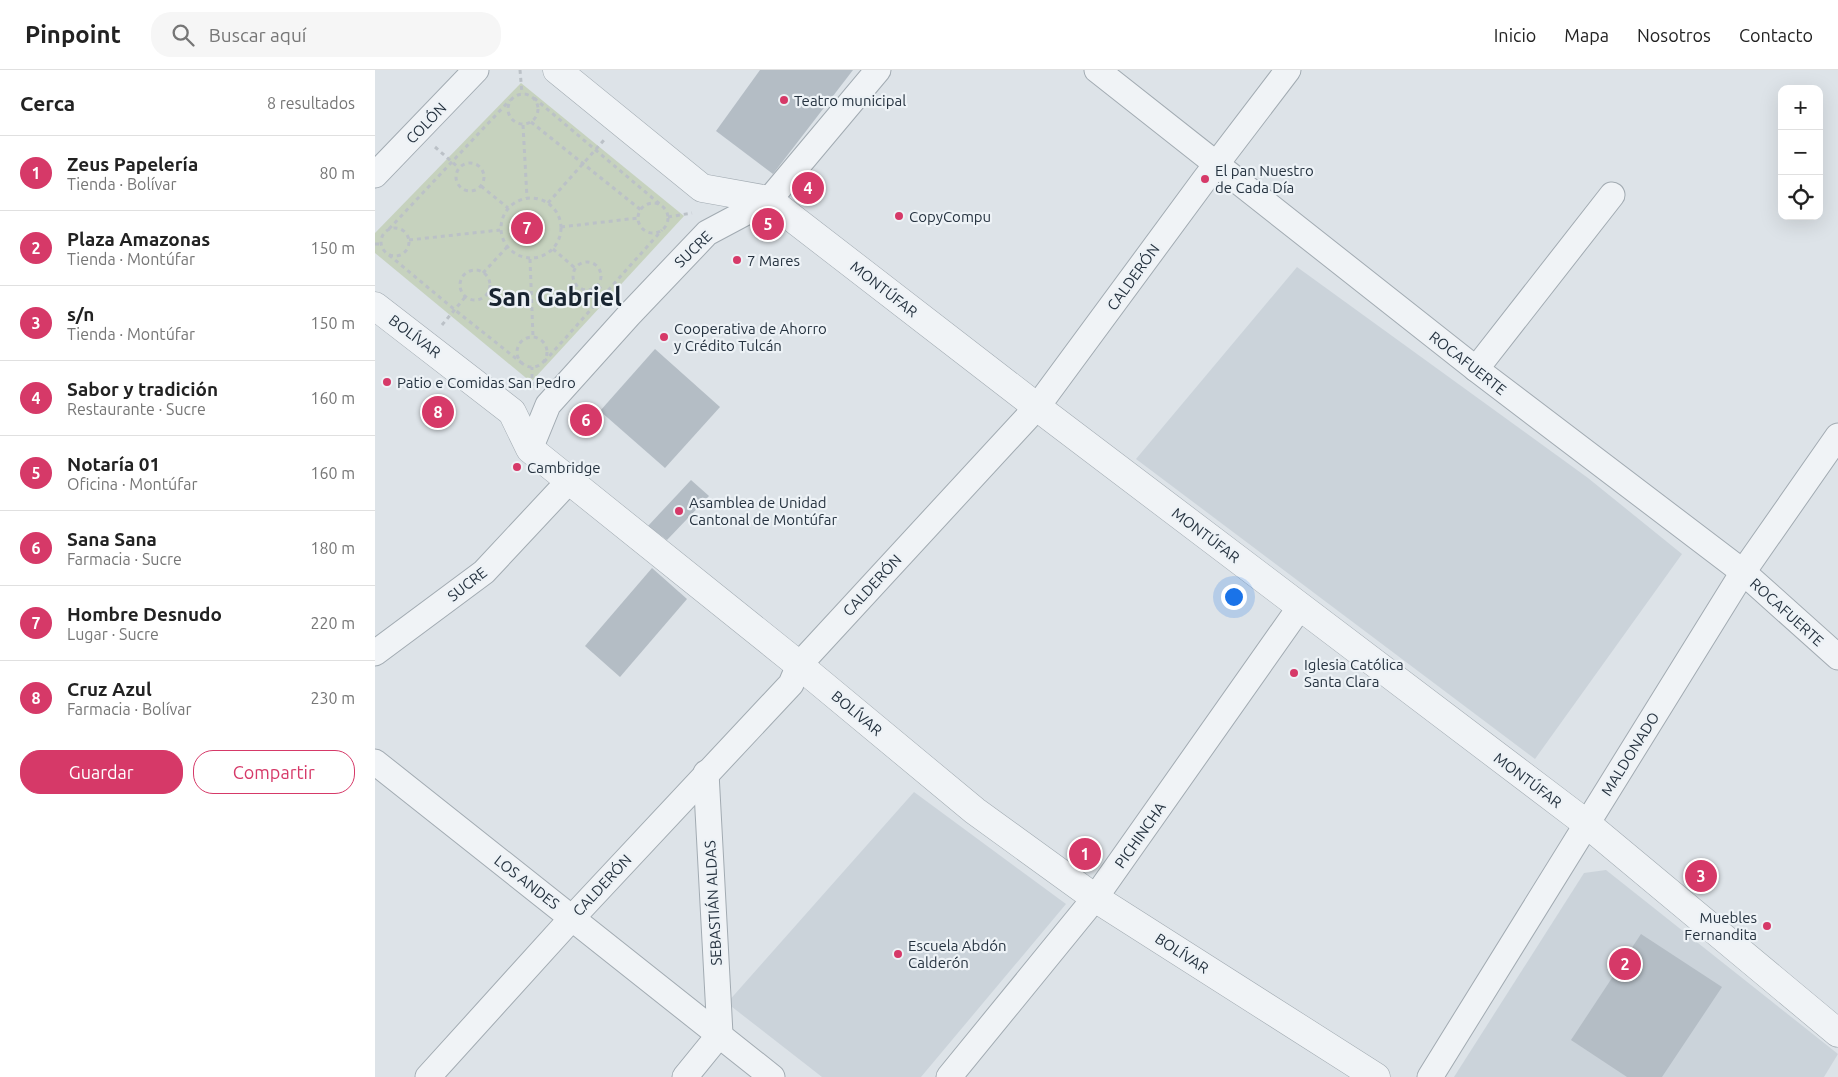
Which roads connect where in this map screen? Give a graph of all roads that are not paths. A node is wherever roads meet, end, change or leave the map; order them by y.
1 (476, 70) edge
2 (557, 70) edge
3 (878, 70) edge
4 (1097, 70) edge
5 (1288, 70) edge
6 (1217, 164) junction
7 (375, 175) edge
8 (1612, 194) dead end
9 (769, 200) junction
10 (375, 306) edge
11 (1476, 370) junction
12 (1037, 407) junction
13 (1838, 436) edge
14 (530, 450) junction
15 (569, 481) junction
16 (1743, 572) junction
17 (1300, 607) junction
18 (375, 653) edge
19 (1838, 657) edge
20 (799, 665) junction
21 (375, 762) edge
22 (706, 773) junction
23 (1587, 824) junction
24 (1095, 898) junction
25 (571, 918) junction
26 (1838, 1033) edge
27 (720, 1034) junction
28 (745, 1069) edge
29 (428, 1077) edge
30 (685, 1077) edge
31 (772, 1077) edge
32 (949, 1077) edge
33 (1376, 1077) edge
34 (1430, 1077) edge

1 - 7 street, COLÓN
2 - 9 street, MONTÚFAR
3 - 9 street, SUCRE
4 - 6 street, ROCAFUERTE
5 - 6 street, CALDERÓN
6 - 11 street, ROCAFUERTE
6 - 12 street, CALDERÓN
8 - 11 street
9 - 12 street, MONTÚFAR
9 - 14 street, SUCRE
10 - 14 street, BOLÍVAR
11 - 16 street, ROCAFUERTE
12 - 17 street, MONTÚFAR
12 - 20 street, CALDERÓN
13 - 16 street, MALDONADO
14 - 15 street, BOLÍVAR
15 - 18 street, SUCRE
15 - 20 street, BOLÍVAR
16 - 19 street, ROCAFUERTE
16 - 23 street, MALDONADO
17 - 23 street, MONTÚFAR
17 - 24 street, PICHINCHA
20 - 22 street, CALDERÓN
20 - 24 street, BOLÍVAR
21 - 25 street, LOS ANDES
22 - 25 street, CALDERÓN
22 - 27 street, SEBASTIÁN ALDAS
23 - 26 street, MONTÚFAR
23 - 34 street, MALDONADO
24 - 32 street, PICHINCHA
24 - 33 street, BOLÍVAR
25 - 27 street, LOS ANDES
25 - 29 street, CALDERÓN
27 - 28 street, LOS ANDES
27 - 30 street
28 - 31 street, LOS ANDES

